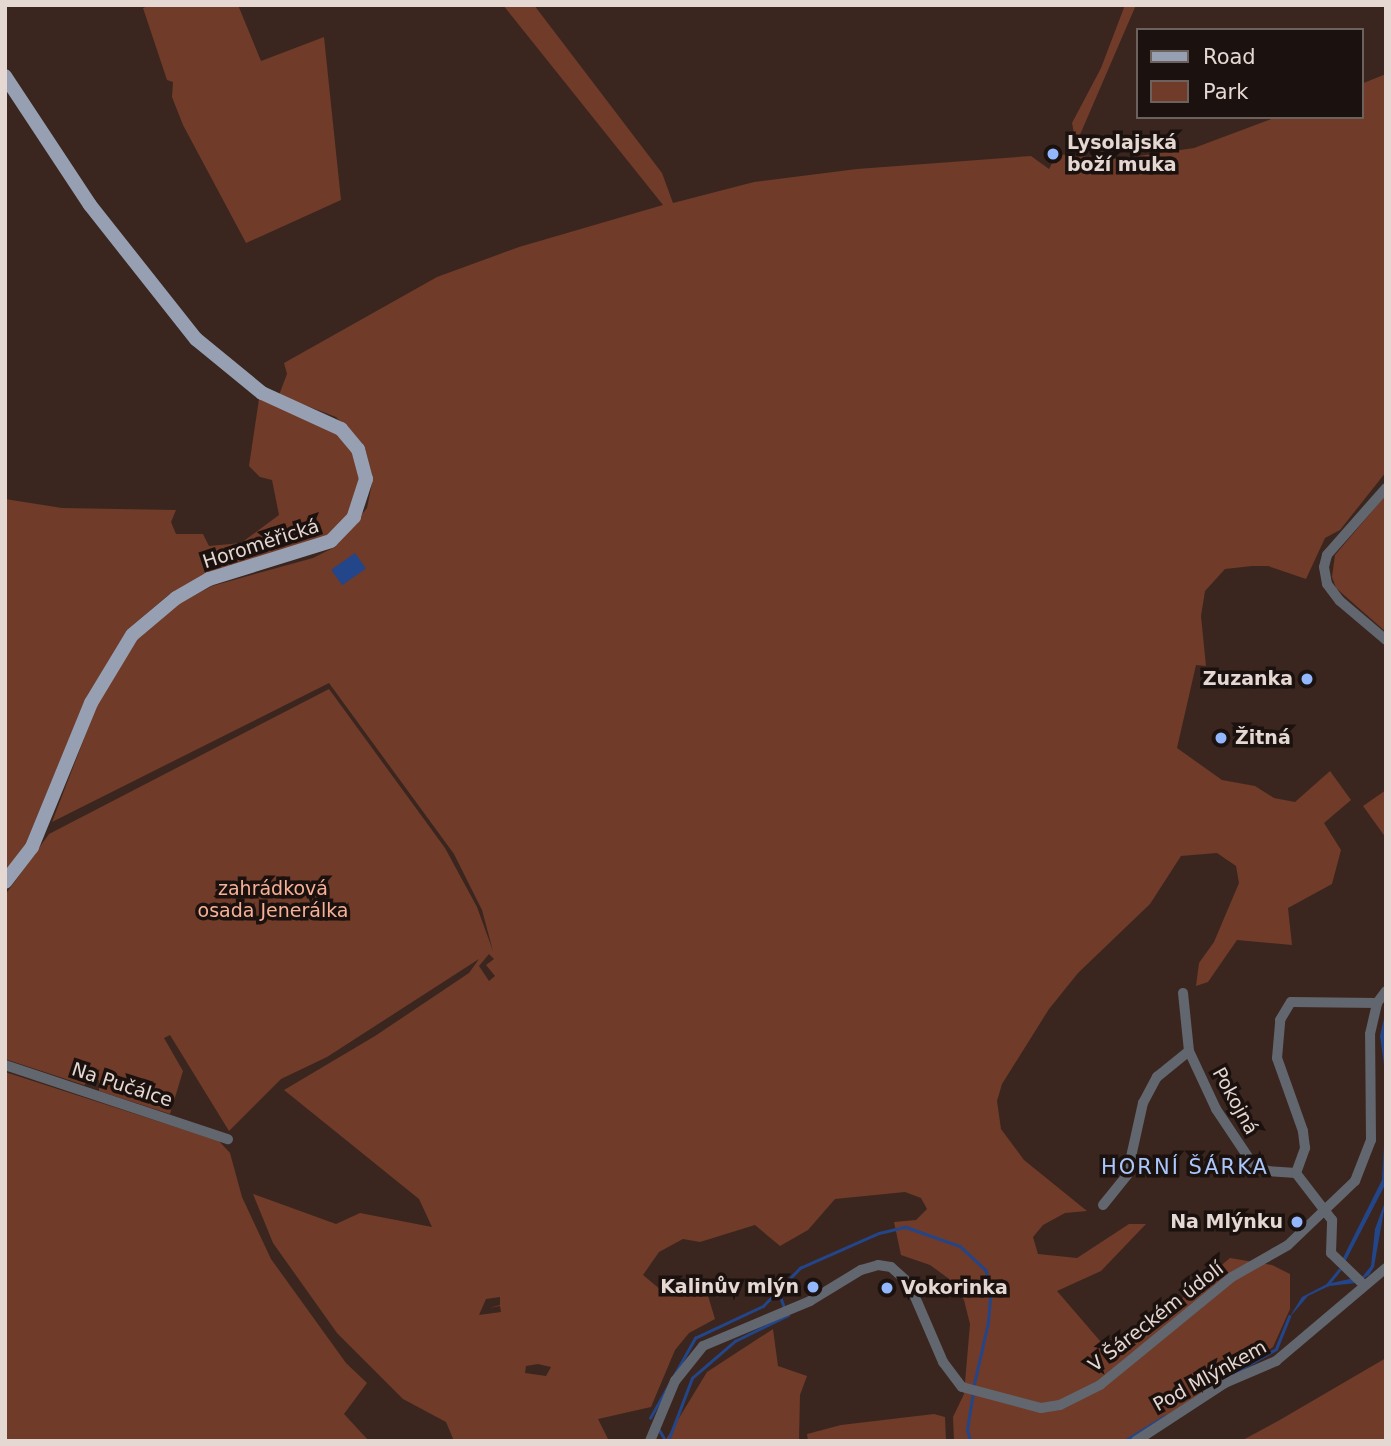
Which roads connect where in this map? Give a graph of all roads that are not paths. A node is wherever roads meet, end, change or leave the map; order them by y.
1 (5, 76) edge
2 (1386, 488) edge
3 (1386, 640) edge
4 (5, 882) edge
5 (1386, 991) edge
6 (1183, 993) dead end
7 (1377, 1003) junction
8 (1189, 1051) junction
9 (5, 1065) edge
10 (228, 1139) dead end
11 (1296, 1174) junction
12 (1104, 1205) dead end
13 (1325, 1211) junction
14 (1386, 1268) edge
15 (1361, 1281) junction
16 (650, 1441) edge
17 (1136, 1441) edge

1 - 4 main road, Horoměřická
2 - 3 street
5 - 7 street, V Šáreckém údolí
6 - 8 street, Pokojná
7 - 11 street
7 - 13 street, V Šáreckém údolí
8 - 11 street, Pokojná
8 - 12 street
9 - 10 street, Na Pučálce
11 - 13 street
13 - 15 street
13 - 16 street, V Šáreckém údolí
14 - 15 street, Pod Mlýnkem
15 - 17 street, Pod Mlýnkem

